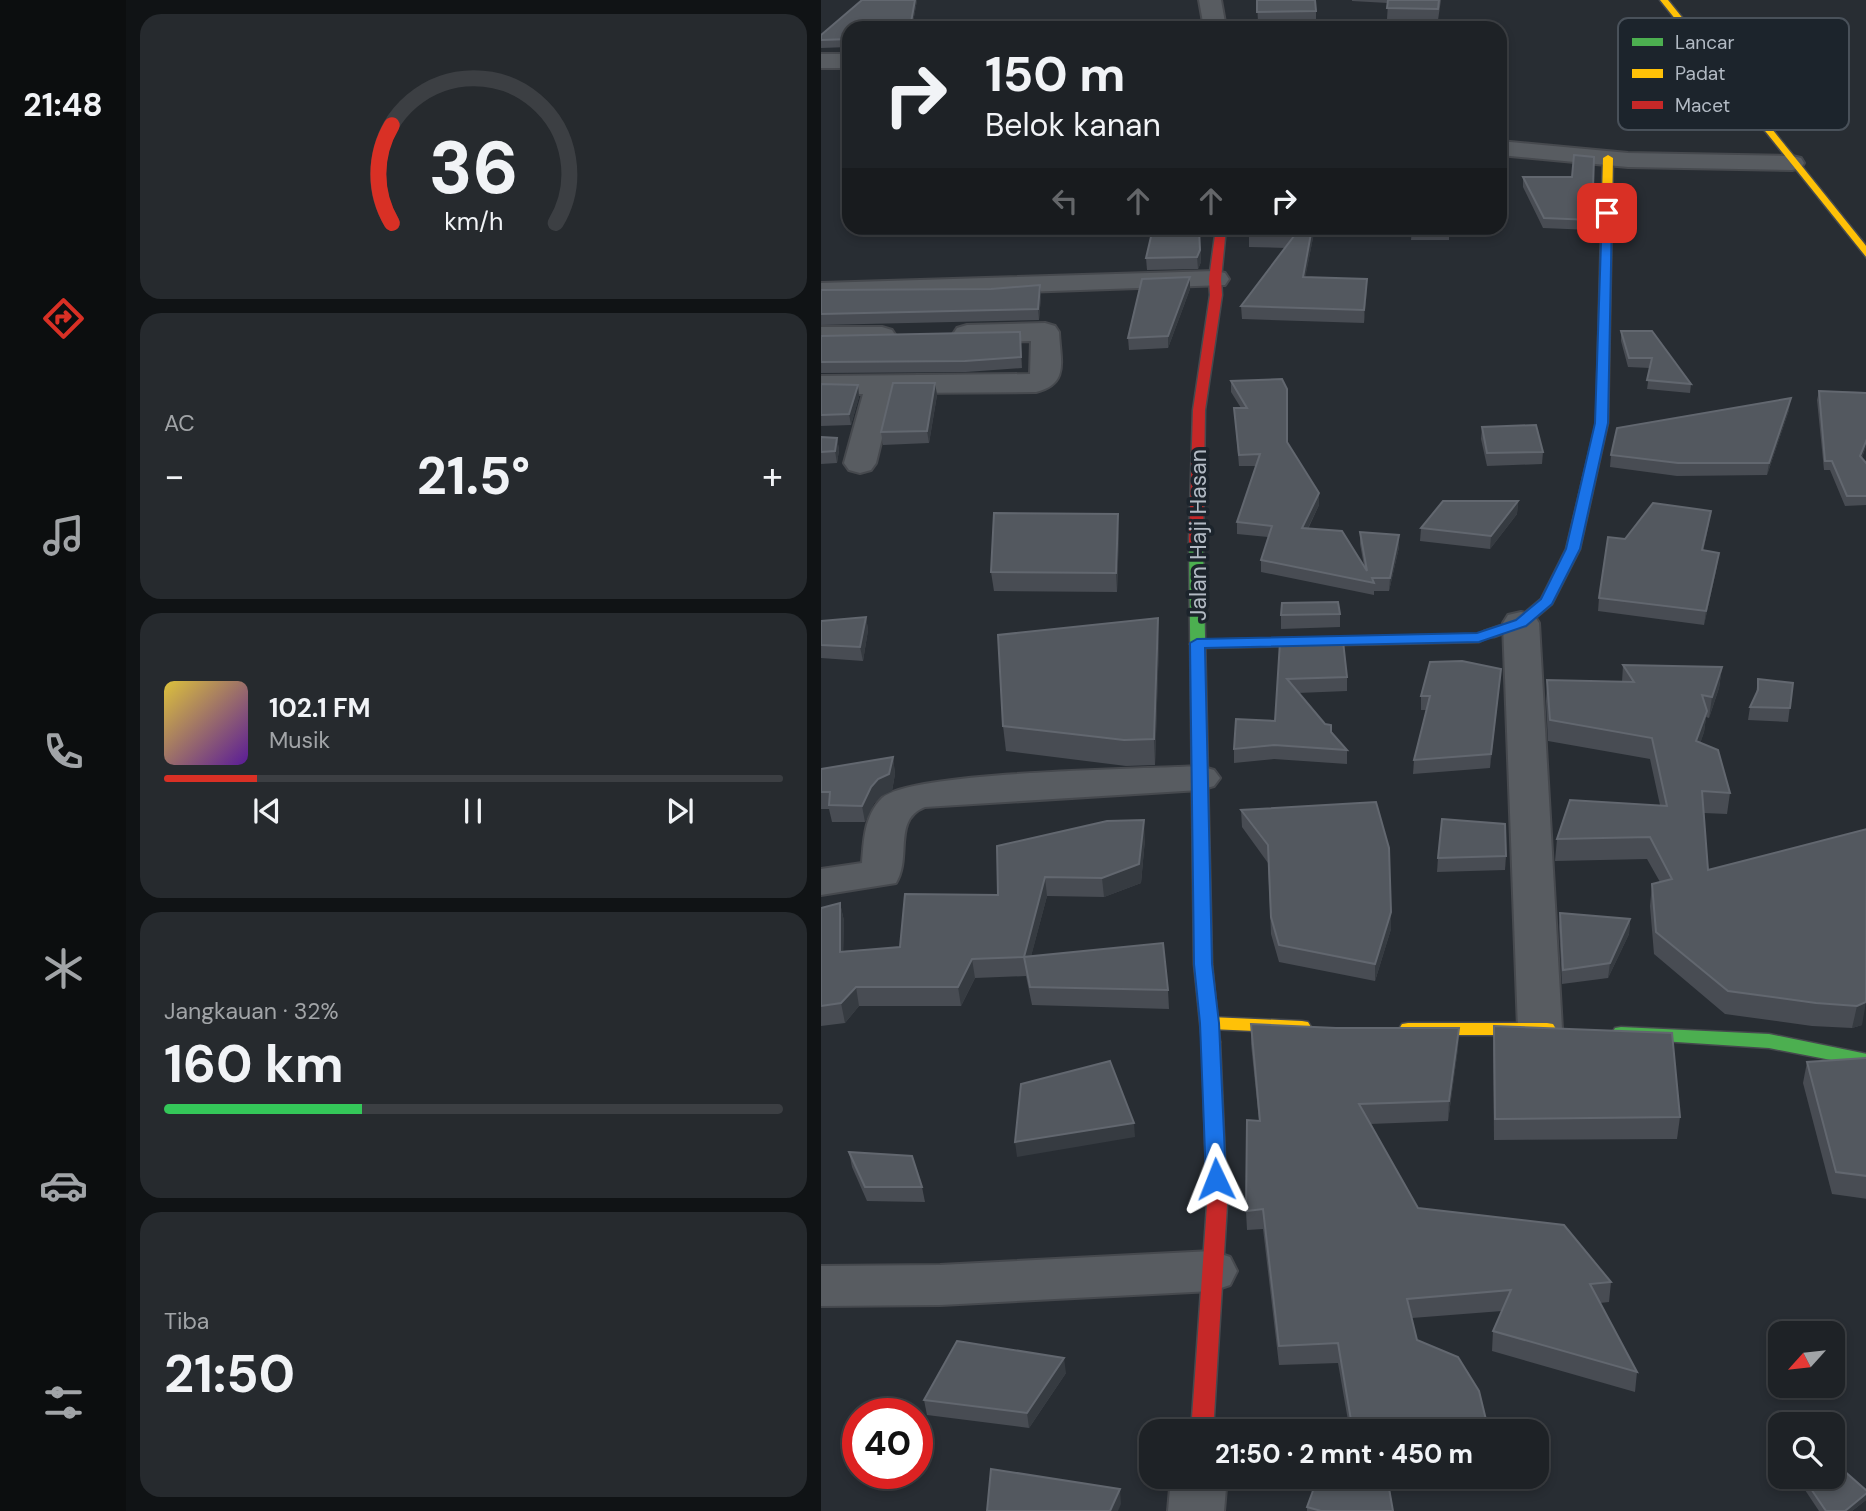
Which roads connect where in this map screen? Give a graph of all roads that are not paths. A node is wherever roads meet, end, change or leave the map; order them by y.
1 (1210, 0) edge
2 (1664, 0) edge
3 (1678, 18) edge
4 (1214, 21) edge
5 (821, 61) edge
6 (842, 61) edge
7 (1766, 130) edge
8 (1507, 149) edge
9 (1608, 158) junction
10 (1792, 163) junction
11 (1220, 235) edge
12 (1866, 255) edge
13 (1215, 279) junction
14 (821, 291) edge
15 (821, 336) edge
16 (880, 384) junction
17 (821, 385) edge
18 (832, 438) edge
19 (1521, 623) junction
20 (1197, 643) junction
21 (1200, 778) junction
22 (821, 882) edge
23 (1210, 1023) junction
24 (1323, 1028) edge
25 (1390, 1029) edge
26 (1553, 1029) joint
27 (1607, 1032) edge
28 (1866, 1061) edge
29 (1212, 1271) junction
30 (821, 1286) edge
31 (1203, 1419) edge
32 (1197, 1489) edge
33 (1196, 1511) edge

1 - 4 street
2 - 3 street
5 - 6 street
7 - 10 street
8 - 9 street
9 - 10 street
9 - 19 street
10 - 12 street
11 - 13 street, Jalan Haji Hasan
13 - 14 street
13 - 20 street, Jalan Haji Hasan
15 - 16 street
16 - 17 street
16 - 18 street
19 - 20 street
19 - 26 street
20 - 21 street, Jalan Haji Hasan
21 - 22 street
21 - 23 street, Jalan Haji Hasan
23 - 24 street
23 - 29 street, Jalan Haji Hasan
25 - 26 street
27 - 28 street
29 - 30 street
29 - 31 street, Jalan Haji Hasan
32 - 33 street

